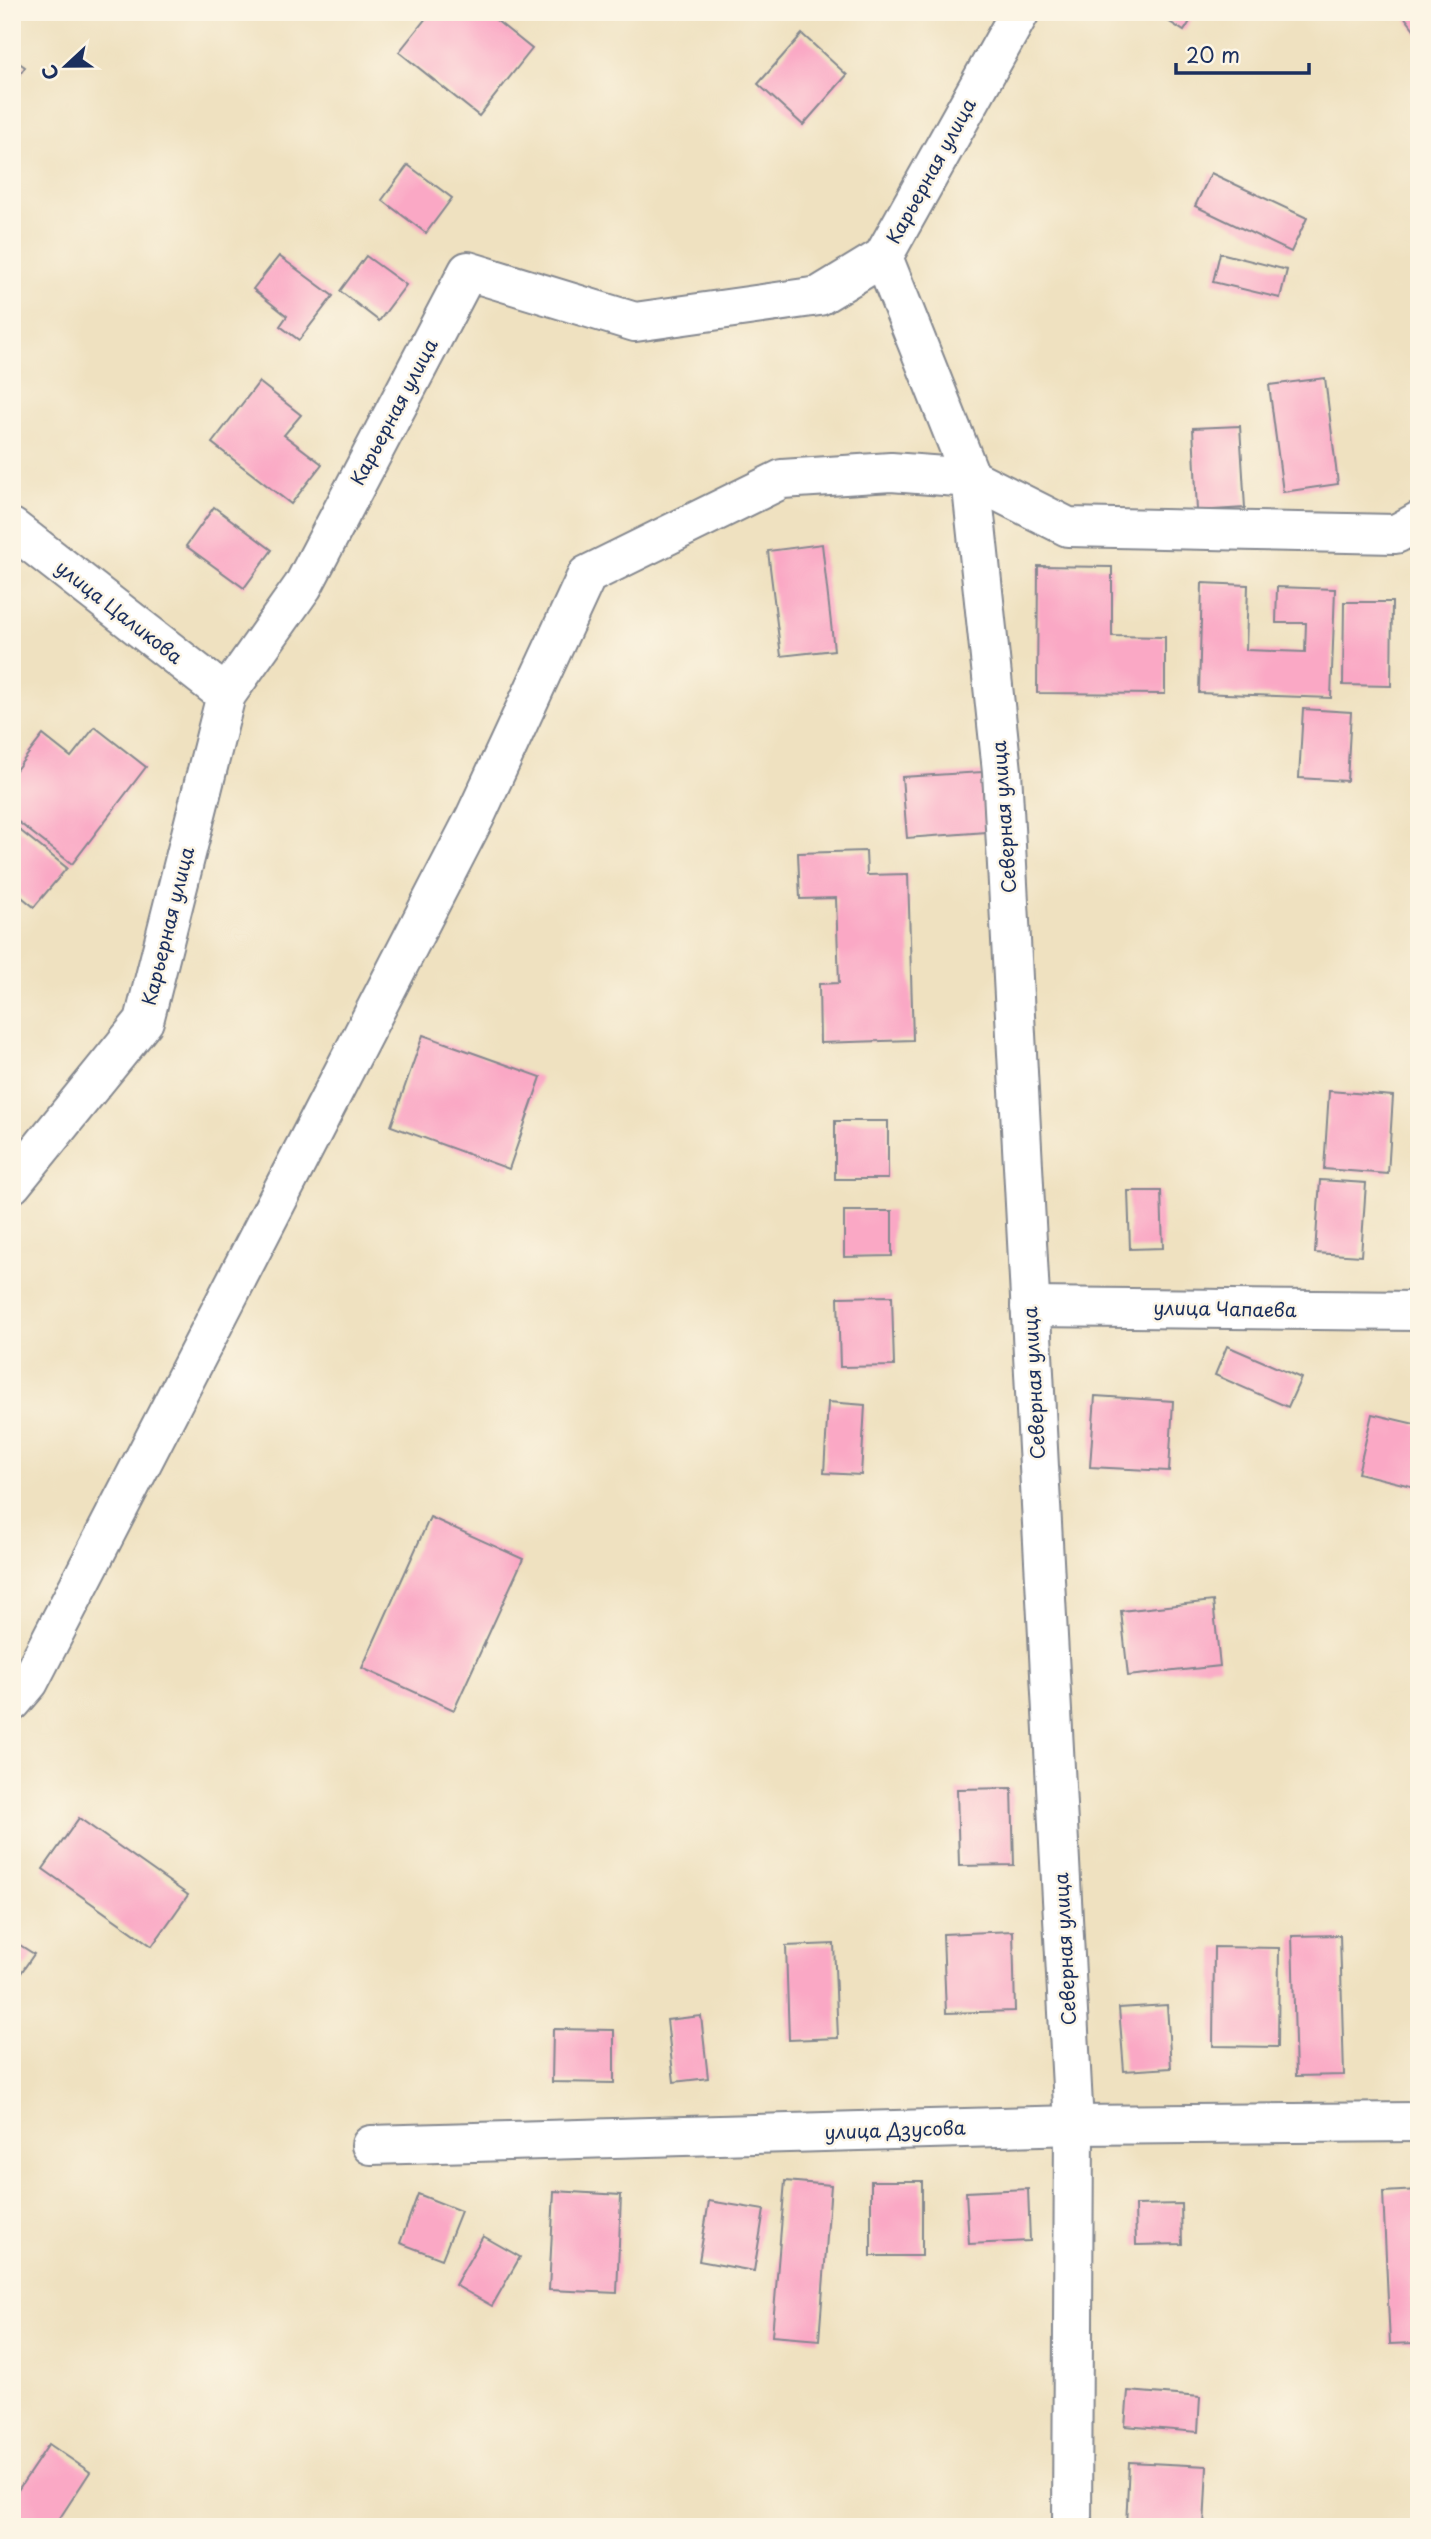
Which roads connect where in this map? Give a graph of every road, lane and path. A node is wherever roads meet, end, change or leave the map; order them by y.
1 (1020, 12) edge
2 (883, 257) junction
3 (971, 478) junction
4 (1419, 521) edge
5 (12, 528) edge
6 (226, 695) junction
7 (12, 1184) edge
8 (1030, 1307) junction
9 (1419, 1311) edge
10 (12, 1702) edge
11 (1419, 2122) edge
12 (1074, 2125) junction
13 (370, 2145) dead end
14 (1072, 2527) edge

1 - 2 street, Карьерная улица
2 - 3 street, Северная улица
2 - 6 street, Карьерная улица
3 - 4 street
3 - 8 street, Северная улица
3 - 10 street
5 - 6 street, улица Цаликова
6 - 7 street, Карьерная улица
8 - 9 street, улица Чапаева
8 - 12 street, Северная улица
11 - 12 street, улица Дзусова
12 - 13 street, улица Дзусова
12 - 14 street, Северная улица

